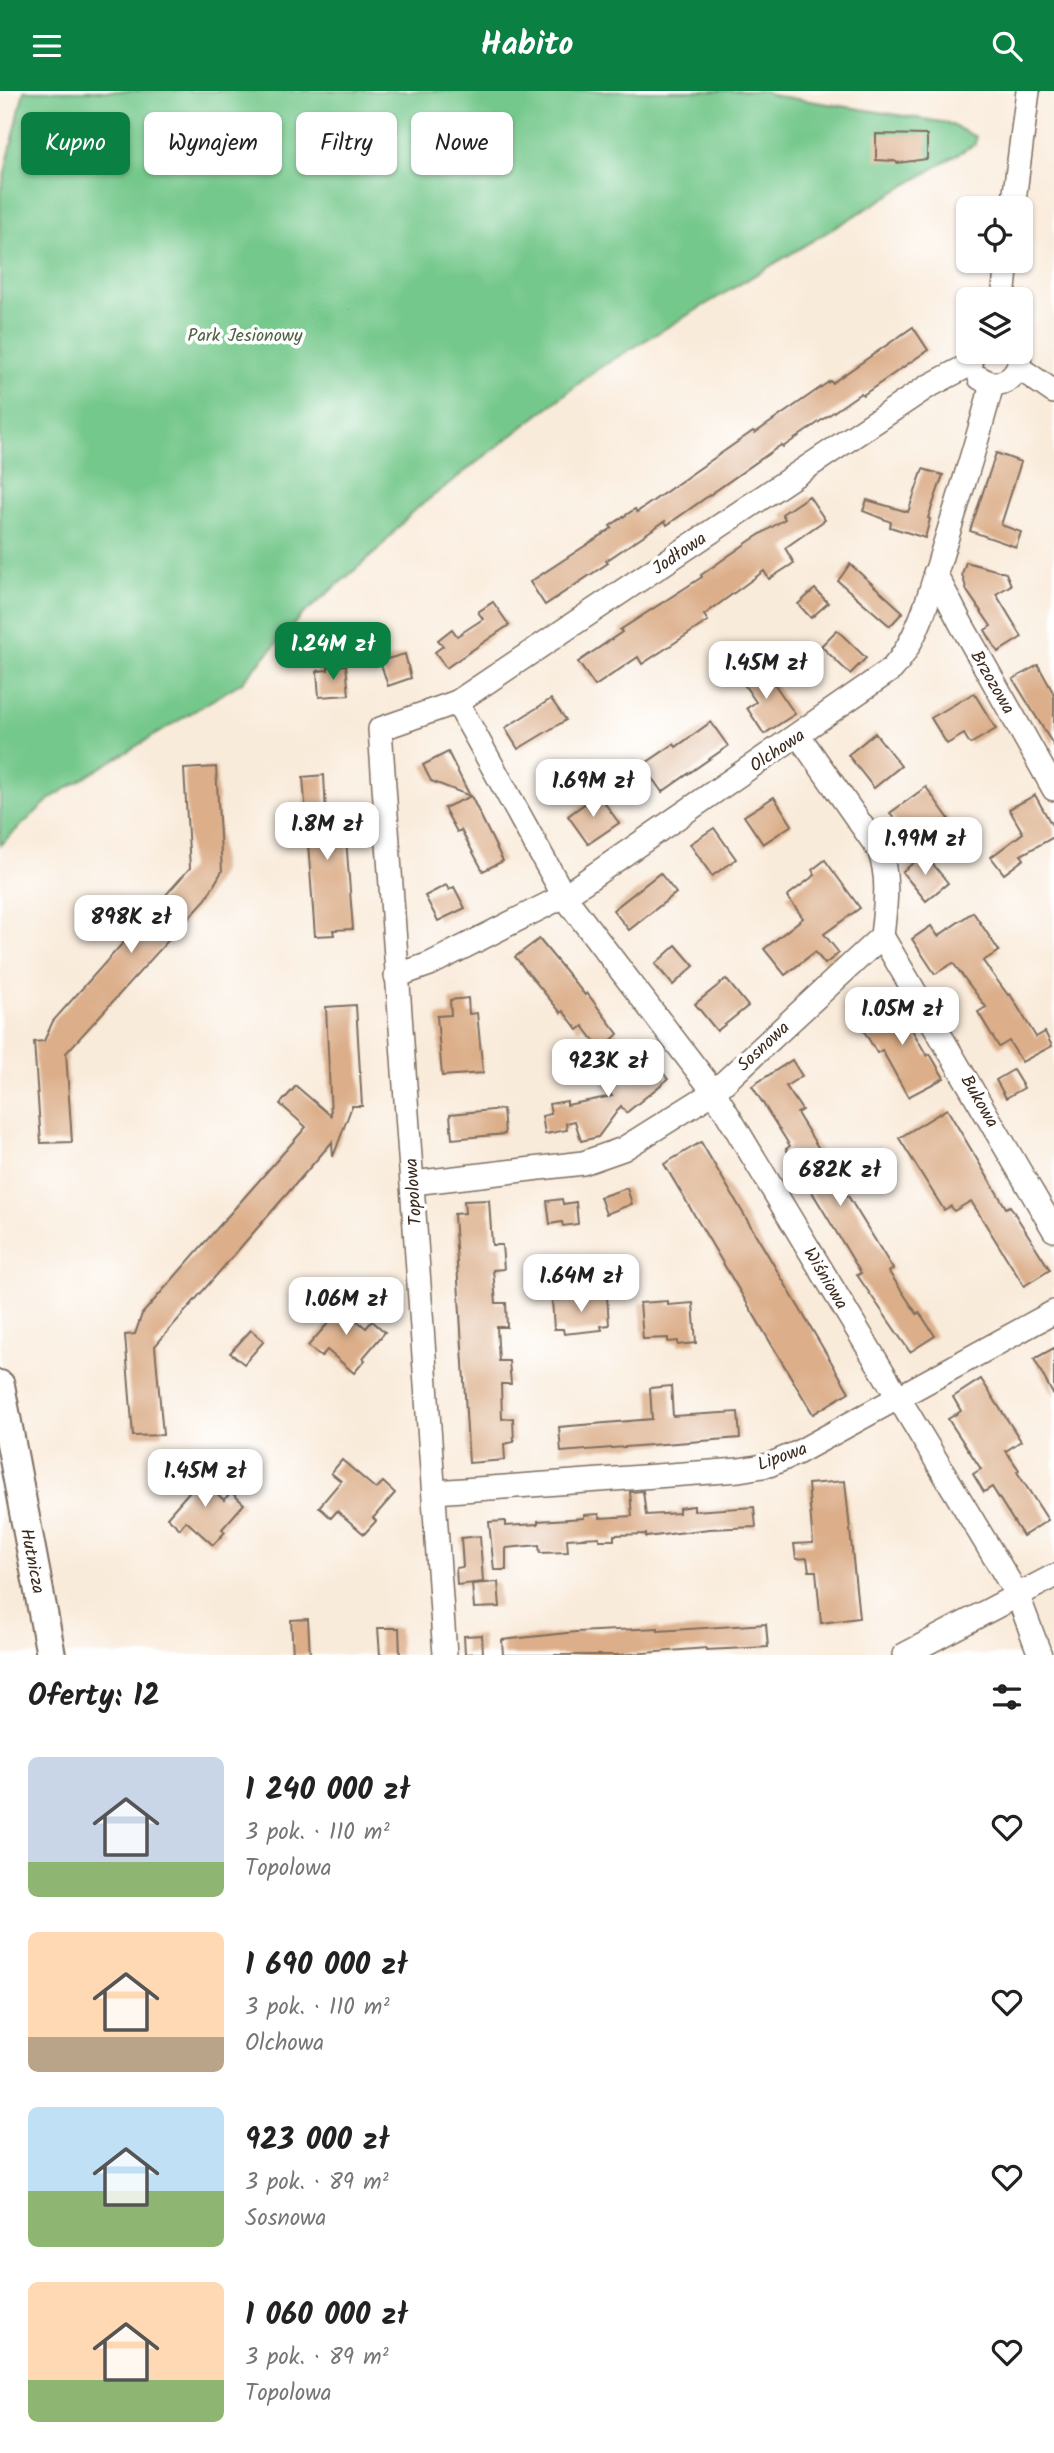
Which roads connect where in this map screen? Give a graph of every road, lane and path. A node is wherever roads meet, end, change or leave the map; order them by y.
1 (1028, 91) edge
2 (1015, 196) edge
3 (963, 364) edge
4 (973, 364) edge
5 (1017, 364) edge
6 (1023, 364) edge
7 (992, 384) junction
8 (1054, 392) edge
9 (935, 573) junction
10 (457, 702) junction
11 (380, 729) joint
12 (799, 736) junction
13 (1054, 789) edge
14 (564, 896) junction
15 (882, 936) junction
16 (396, 976) junction
17 (714, 1092) junction
18 (413, 1183) junction
19 (1054, 1230) edge
20 (1054, 1312) edge
21 (0, 1385) edge
22 (899, 1399) junction
23 (435, 1492) junction
24 (1054, 1576) edge
25 (1018, 1597) junction
26 (51, 1655) edge
27 (445, 1655) edge
28 (904, 1655) edge
29 (1040, 1655) edge

1 - 2 street
3 - 10 street, Jodłowa
4 - 7 street
5 - 7 street
6 - 8 street
7 - 9 street, Olchowa
9 - 12 street, Olchowa
9 - 13 street, Brzozowa
10 - 11 street, Jodłowa
10 - 14 street, Wiśniowa
11 - 16 street, Topolowa
12 - 14 street, Olchowa
12 - 15 street
14 - 16 street, Olchowa
14 - 17 street, Wiśniowa
15 - 17 street, Sosnowa
15 - 19 street, Bukowa
16 - 18 street, Topolowa
17 - 18 street, Sosnowa
17 - 22 street, Wiśniowa
18 - 23 street, Topolowa
20 - 22 street, Lipowa
21 - 26 main road, Hutnicza
22 - 23 street, Lipowa
22 - 25 street, Wiśniowa
23 - 27 street, Topolowa
24 - 25 street
25 - 28 street
25 - 29 street, Wiśniowa

